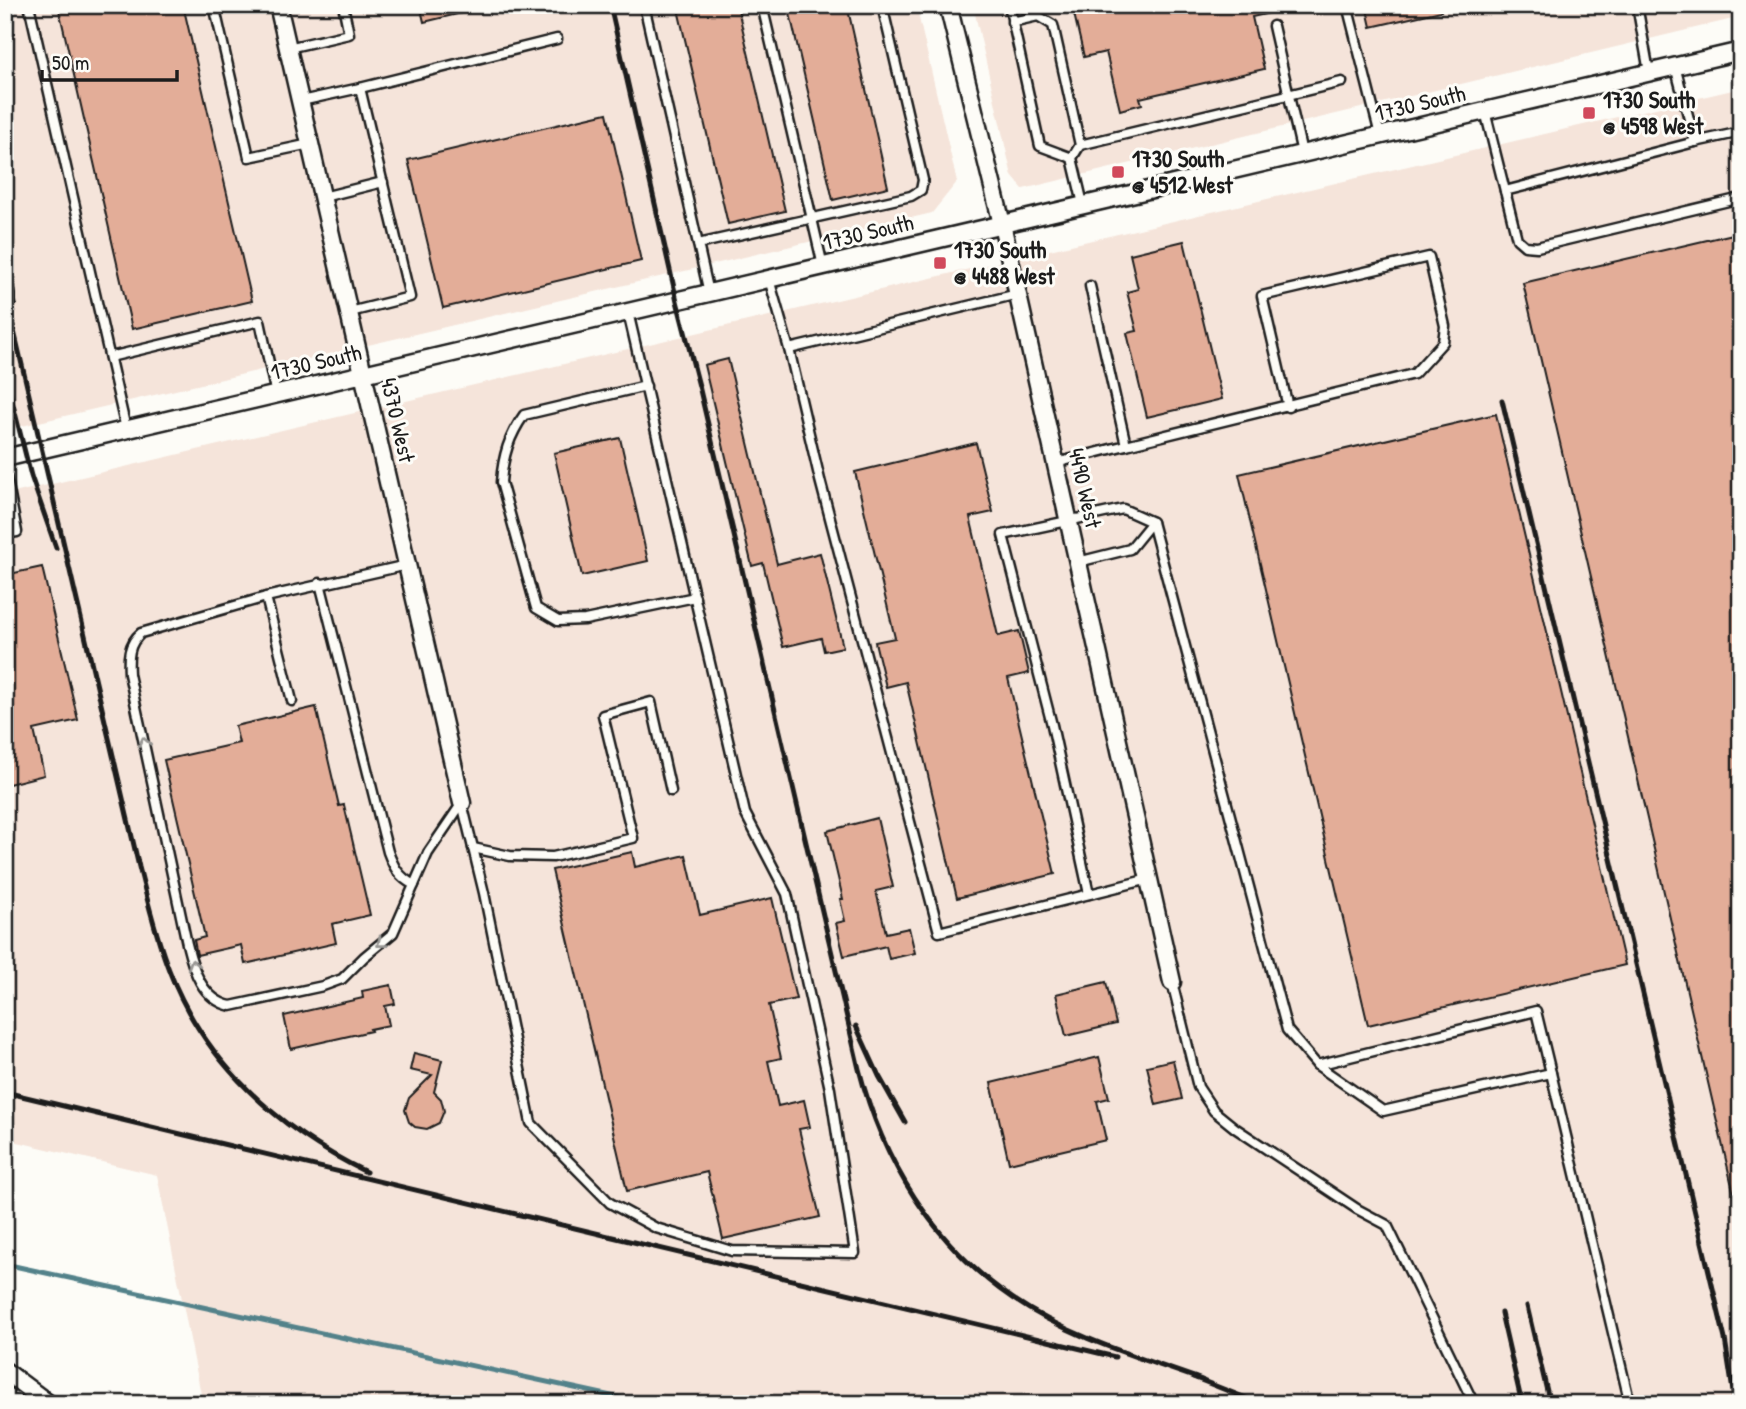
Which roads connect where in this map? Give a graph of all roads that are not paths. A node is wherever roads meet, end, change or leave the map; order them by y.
1 (29, 5) edge
2 (214, 5) edge
3 (278, 5) edge
4 (343, 5) edge
5 (644, 5) edge
6 (762, 5) edge
7 (882, 5) edge
8 (948, 5) edge
9 (1009, 5) edge
10 (1347, 5) edge
11 (1637, 5) edge
12 (1012, 22) junction
13 (1273, 26) dead end
14 (557, 39) dead end
15 (288, 48) junction
16 (1741, 51) edge
17 (1675, 66) junction
18 (1649, 72) junction
19 (1342, 82) dead end
20 (360, 88) junction
21 (1289, 95) junction
22 (301, 101) junction
23 (1485, 111) junction
24 (1741, 132) edge
25 (1380, 135) junction
26 (1695, 142) junction
27 (310, 144) junction
28 (1080, 145) junction
29 (1302, 153) junction
30 (1072, 158) junction
31 (383, 182) junction
32 (1505, 191) junction
33 (323, 197) junction
34 (1741, 198) edge
35 (1083, 204) junction
36 (811, 217) junction
37 (1002, 224) junction
38 (698, 244) junction
39 (823, 266) junction
40 (768, 278) junction
41 (1090, 286) dead end
42 (709, 293) junction
43 (1018, 294) junction
44 (350, 312) junction
45 (628, 312) junction
46 (789, 349) junction
47 (110, 357) junction
48 (364, 374) junction
49 (646, 386) junction
50 (276, 394) junction
51 (1288, 407) junction
52 (127, 429) junction
53 (1126, 445) junction
54 (5, 458) edge
55 (1056, 463) junction
56 (5, 470) edge
57 (1069, 522) junction
58 (1152, 522) junction
59 (5, 534) edge
60 (1078, 562) junction
61 (407, 565) junction
62 (320, 583) junction
63 (266, 597) junction
64 (695, 597) junction
65 (292, 701) dead end
66 (671, 790) dead end
67 (462, 803) junction
68 (473, 848) junction
69 (1149, 879) junction
70 (414, 885) junction
71 (1089, 894) junction
72 (1172, 982) joint
73 (1317, 1065) junction
74 (1551, 1073) junction
75 (5, 1371) edge
76 (49, 1404) edge
77 (1474, 1404) edge
78 (1630, 1404) edge

1 - 47 lane
2 - 27 lane
3 - 15 street, 4370 West
4 - 15 lane
5 - 38 lane
6 - 36 lane
7 - 36 lane
8 - 37 street, 4490 West
9 - 12 lane
10 - 25 lane
11 - 18 lane
12 - 28 lane
12 - 30 lane
13 - 21 lane
14 - 20 lane
15 - 22 street, 4370 West
16 - 17 street, 1730 South
17 - 18 street, 1730 South
17 - 26 lane
18 - 23 street, 1730 South
19 - 21 lane
20 - 22 lane
20 - 31 lane
21 - 28 lane
21 - 29 lane
22 - 27 street, 4370 West
23 - 25 street, 1730 South
23 - 32 lane
24 - 26 lane
25 - 29 street, 1730 South
26 - 32 lane
27 - 33 street, 4370 West
28 - 30 lane
29 - 35 street, 1730 South
30 - 35 lane
31 - 33 lane
31 - 44 lane
32 - 34 lane
33 - 44 street, 4370 West
35 - 37 street, 1730 South
36 - 38 lane
36 - 39 lane
37 - 39 street, 1730 South
37 - 43 street, 4490 West
38 - 42 lane
39 - 40 street, 1730 South
40 - 42 street, 1730 South
40 - 46 lane
41 - 53 lane
42 - 45 street, 1730 South
43 - 46 lane
43 - 55 street, 4490 West
44 - 48 street, 4370 West
45 - 48 street, 1730 South
45 - 49 lane
46 - 71 lane
47 - 50 lane
47 - 52 lane
48 - 50 street, 1730 South
48 - 61 street, 4370 West
49 - 64 lane
49 - 64 lane
50 - 52 street, 1730 South
51 - 51 lane
51 - 53 lane
52 - 54 street, 1730 South
53 - 55 lane
55 - 57 street, 4490 West
56 - 59 lane
57 - 58 lane
57 - 60 street, 4490 West
57 - 71 lane
58 - 60 lane
58 - 73 lane
60 - 69 street, 4490 West
61 - 62 lane
61 - 67 street, 4370 West
62 - 63 lane
62 - 70 lane
63 - 65 lane
70 -> 63 lane
64 - 68 lane
66 - 68 lane
67 - 68 lane
67 - 70 lane
69 - 71 lane
69 - 72 street, 4490 West
72 - 77 lane
73 - 74 lane
73 - 74 lane
74 - 78 lane
75 - 76 street

